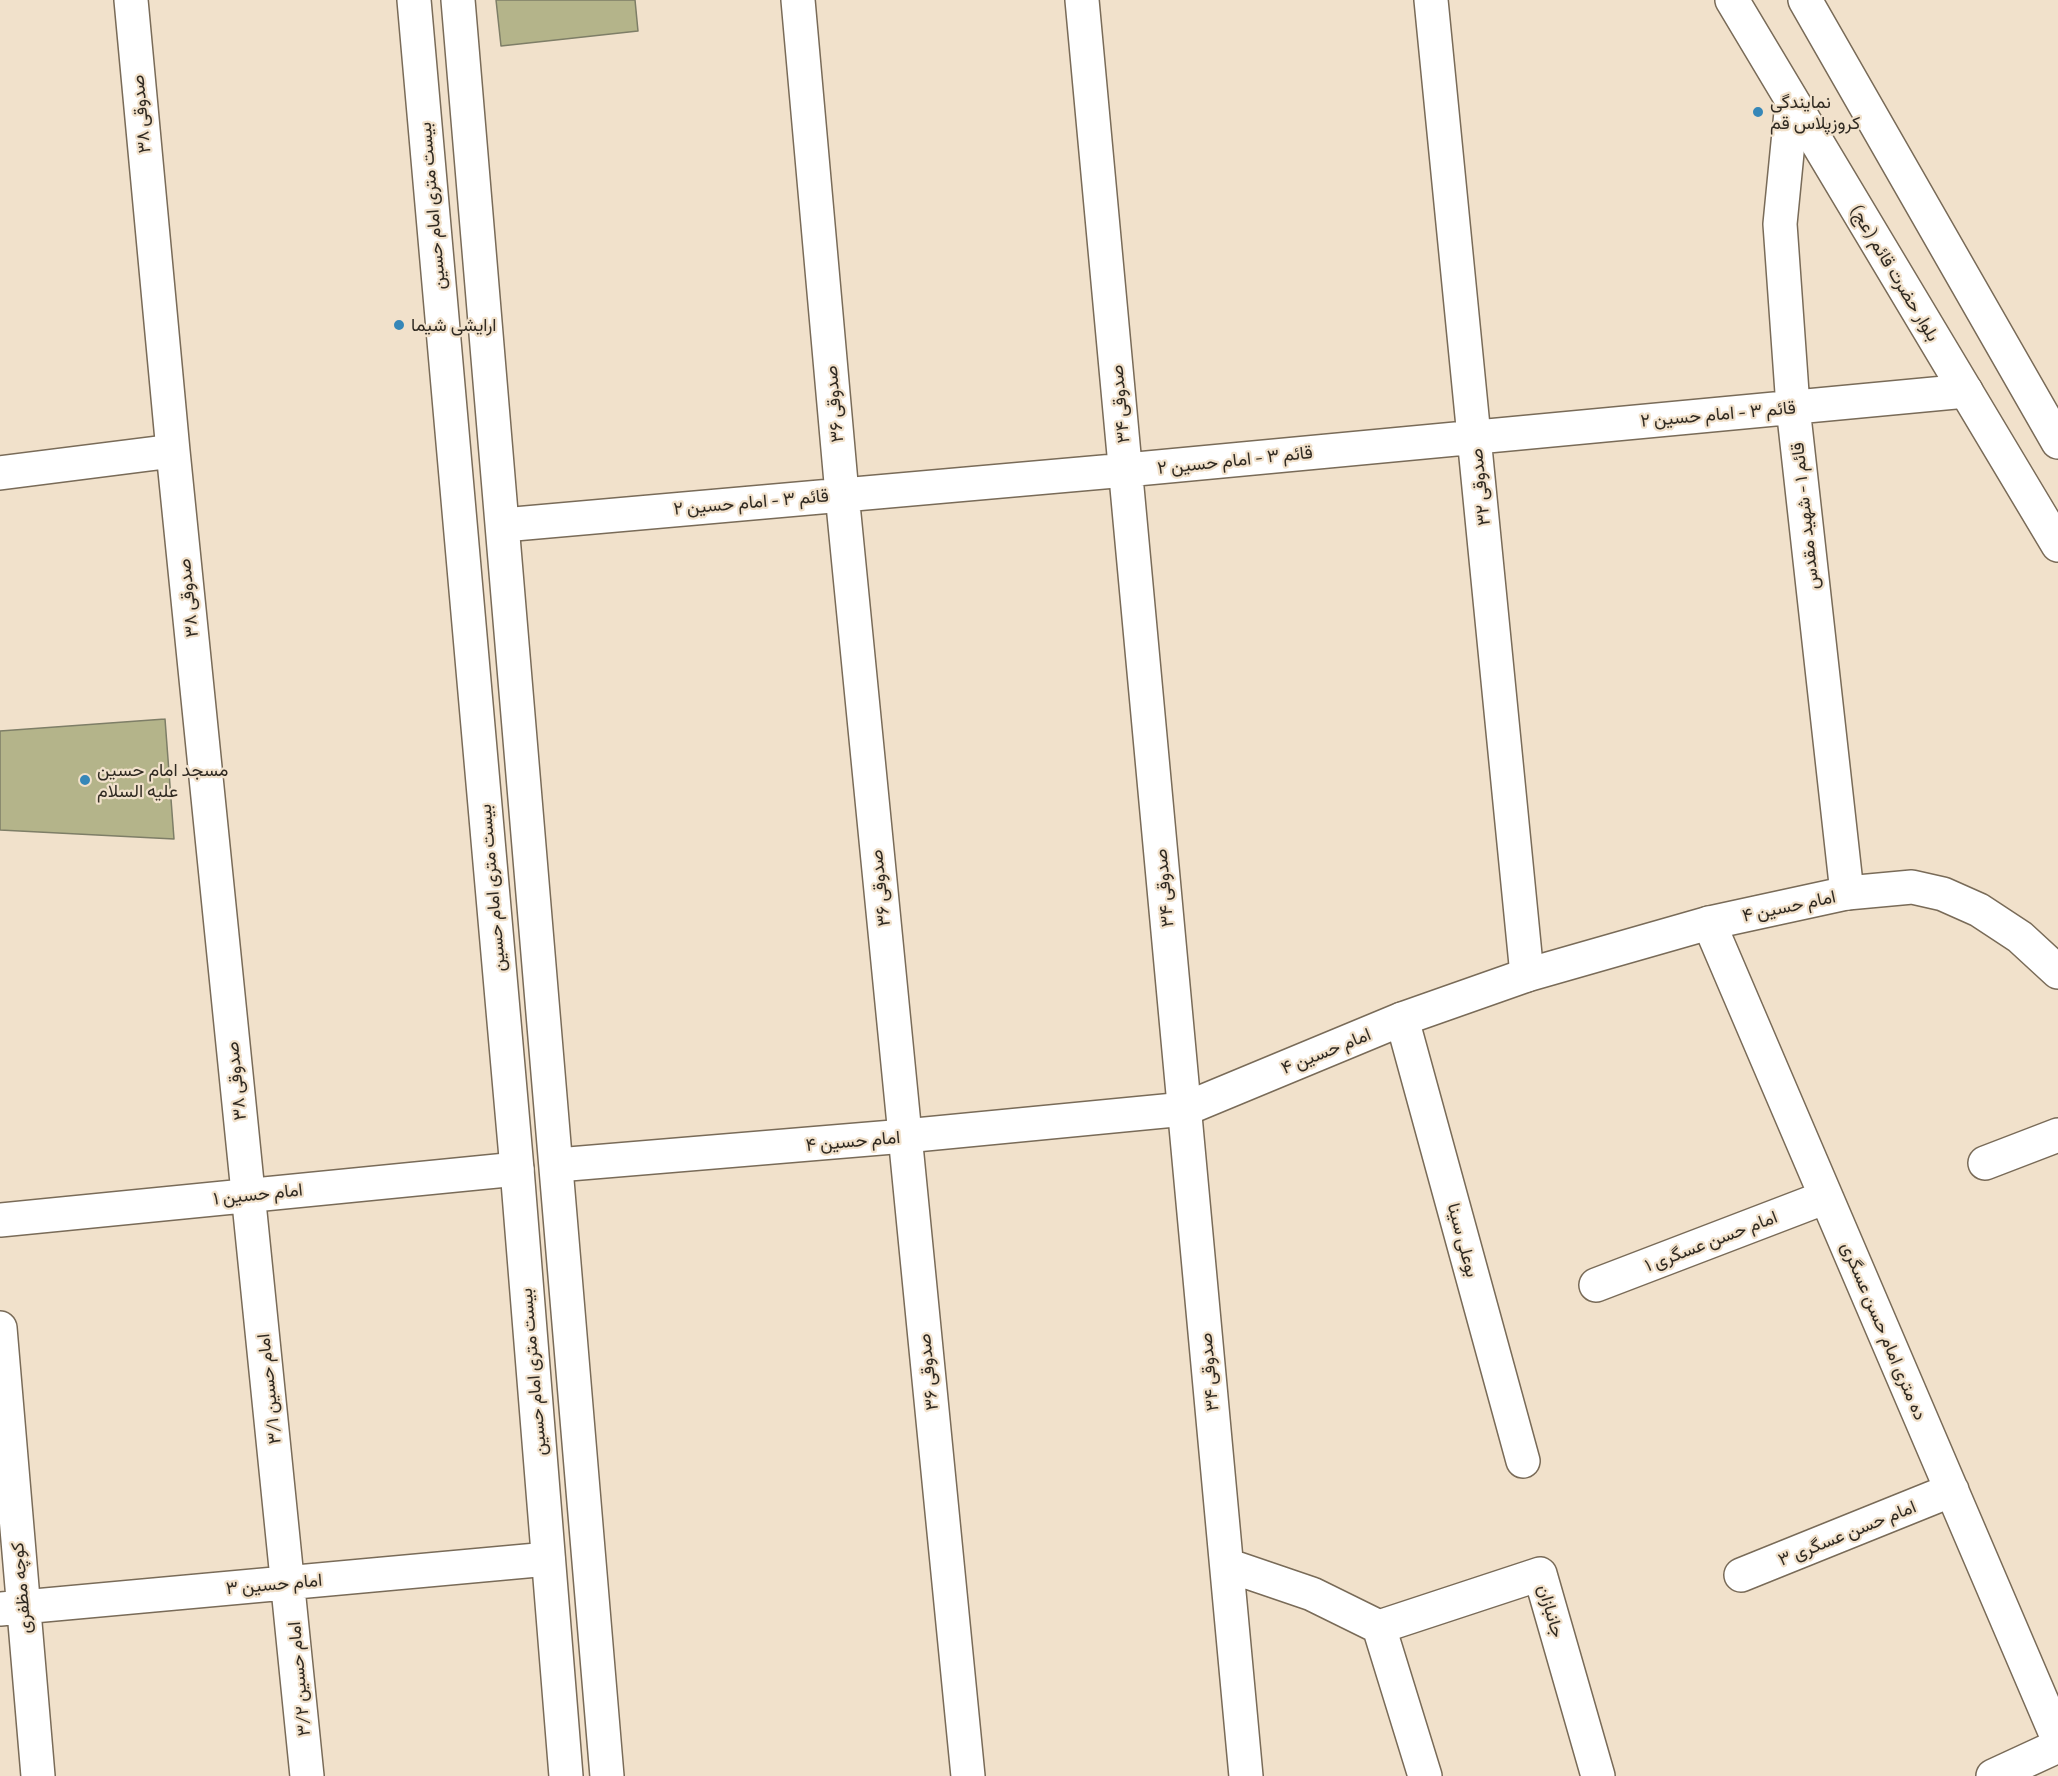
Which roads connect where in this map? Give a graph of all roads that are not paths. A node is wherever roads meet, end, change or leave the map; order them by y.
1 (130, 0) edge
2 (414, 0) edge
3 (458, 0) edge
4 (798, 0) edge
5 (1082, 0) edge
6 (1431, 0) edge
7 (1732, 0) edge
8 (1805, 0) edge
9 (1792, 102) junction
10 (1966, 392) junction
11 (1793, 407) junction
12 (1475, 436) junction
13 (2058, 442) edge
14 (173, 451) junction
15 (1126, 470) junction
16 (0, 473) edge
17 (842, 494) junction
18 (503, 525) junction
19 (2058, 545) edge
20 (1847, 893) junction
21 (1709, 923) junction
22 (2058, 972) edge
23 (1527, 975) junction
24 (1402, 1019) junction
25 (1185, 1109) junction
26 (2058, 1135) edge
27 (905, 1136) junction
28 (1984, 1163) dead end
29 (557, 1165) junction
30 (517, 1169) junction
31 (248, 1195) junction
32 (1827, 1197) junction
33 (0, 1220) edge
34 (1596, 1285) dead end
35 (0, 1328) edge
36 (1524, 1461) dead end
37 (1952, 1490) junction
38 (548, 1560) junction
39 (1227, 1565) junction
40 (1741, 1575) dead end
41 (290, 1583) junction
42 (11, 1608) edge
43 (1379, 1627) junction
44 (2058, 1739) edge
45 (2058, 1746) edge
46 (38, 1776) edge
47 (308, 1776) edge
48 (566, 1776) edge
49 (607, 1776) edge
50 (968, 1776) edge
51 (1246, 1776) edge
52 (1425, 1776) edge
53 (1598, 1776) edge
54 (1993, 1776) edge

1 - 14 street, صدوقی ۳۸
2 - 30 street, بیست متری امام حسین
3 - 18 street
4 - 17 street, صدوقی ۳۶
5 - 15 street, صدوقی ۳۴
6 - 12 street, صدوقی ۳۲
7 - 9 street, بلوار حضرت قائم (عج)
8 - 13 street
9 - 10 street, بلوار حضرت قائم (عج)
9 - 11 street, قائم ۱ - شهید مقدس
10 - 11 street, قائم ۳ - امام حسین ۲
10 - 19 street, بلوار حضرت قائم (عج)
11 - 12 street, قائم ۳ - امام حسین ۲
11 - 20 street, قائم ۱ - شهید مقدس
12 - 15 street, قائم ۳ - امام حسین ۲
12 - 23 street, صدوقی ۳۲
14 - 16 street
14 - 31 street, صدوقی ۳۸
15 - 17 street, قائم ۳ - امام حسین ۲
15 - 25 street, صدوقی ۳۴
17 - 18 street, قائم ۳ - امام حسین ۲
17 - 27 street, صدوقی ۳۶
18 - 29 street
20 - 21 street, امام حسین ۴
20 - 22 street, امام حسین ۴
21 - 23 street, امام حسین ۴
21 - 32 street, ده متری امام حسن عسگری
23 - 24 street, امام حسین ۴
24 - 25 street, امام حسین ۴
24 - 36 street, بوعلی سینا
25 - 27 street, امام حسین ۴
25 - 39 street, صدوقی ۳۴
26 - 28 street
27 - 29 street, امام حسین ۴
27 - 50 street, صدوقی ۳۶
29 - 30 street, امام حسین ۴
29 - 49 street
30 - 31 street, امام حسین ۱
30 - 38 street, بیست متری امام حسین
31 - 33 street, امام حسین ۱
31 - 41 street, امام حسین ۳/۱
32 - 34 street, امام حسن عسگری ۱
32 - 37 street, ده متری امام حسن عسگری
35 - 42 street, کوچه مظفری
37 - 40 street, امام حسن عسگری ۳
37 - 44 street, ده متری امام حسن عسگری
38 - 41 street, امام حسین ۳
38 - 48 street, بیست متری امام حسین
39 - 43 street
39 - 51 street, صدوقی ۳۴
41 - 42 street, امام حسین ۳
41 - 47 street, امام حسین ۳/۲
42 - 46 street, کوچه مظفری
43 - 52 street
43 - 53 street, جانبازان
45 - 54 street

